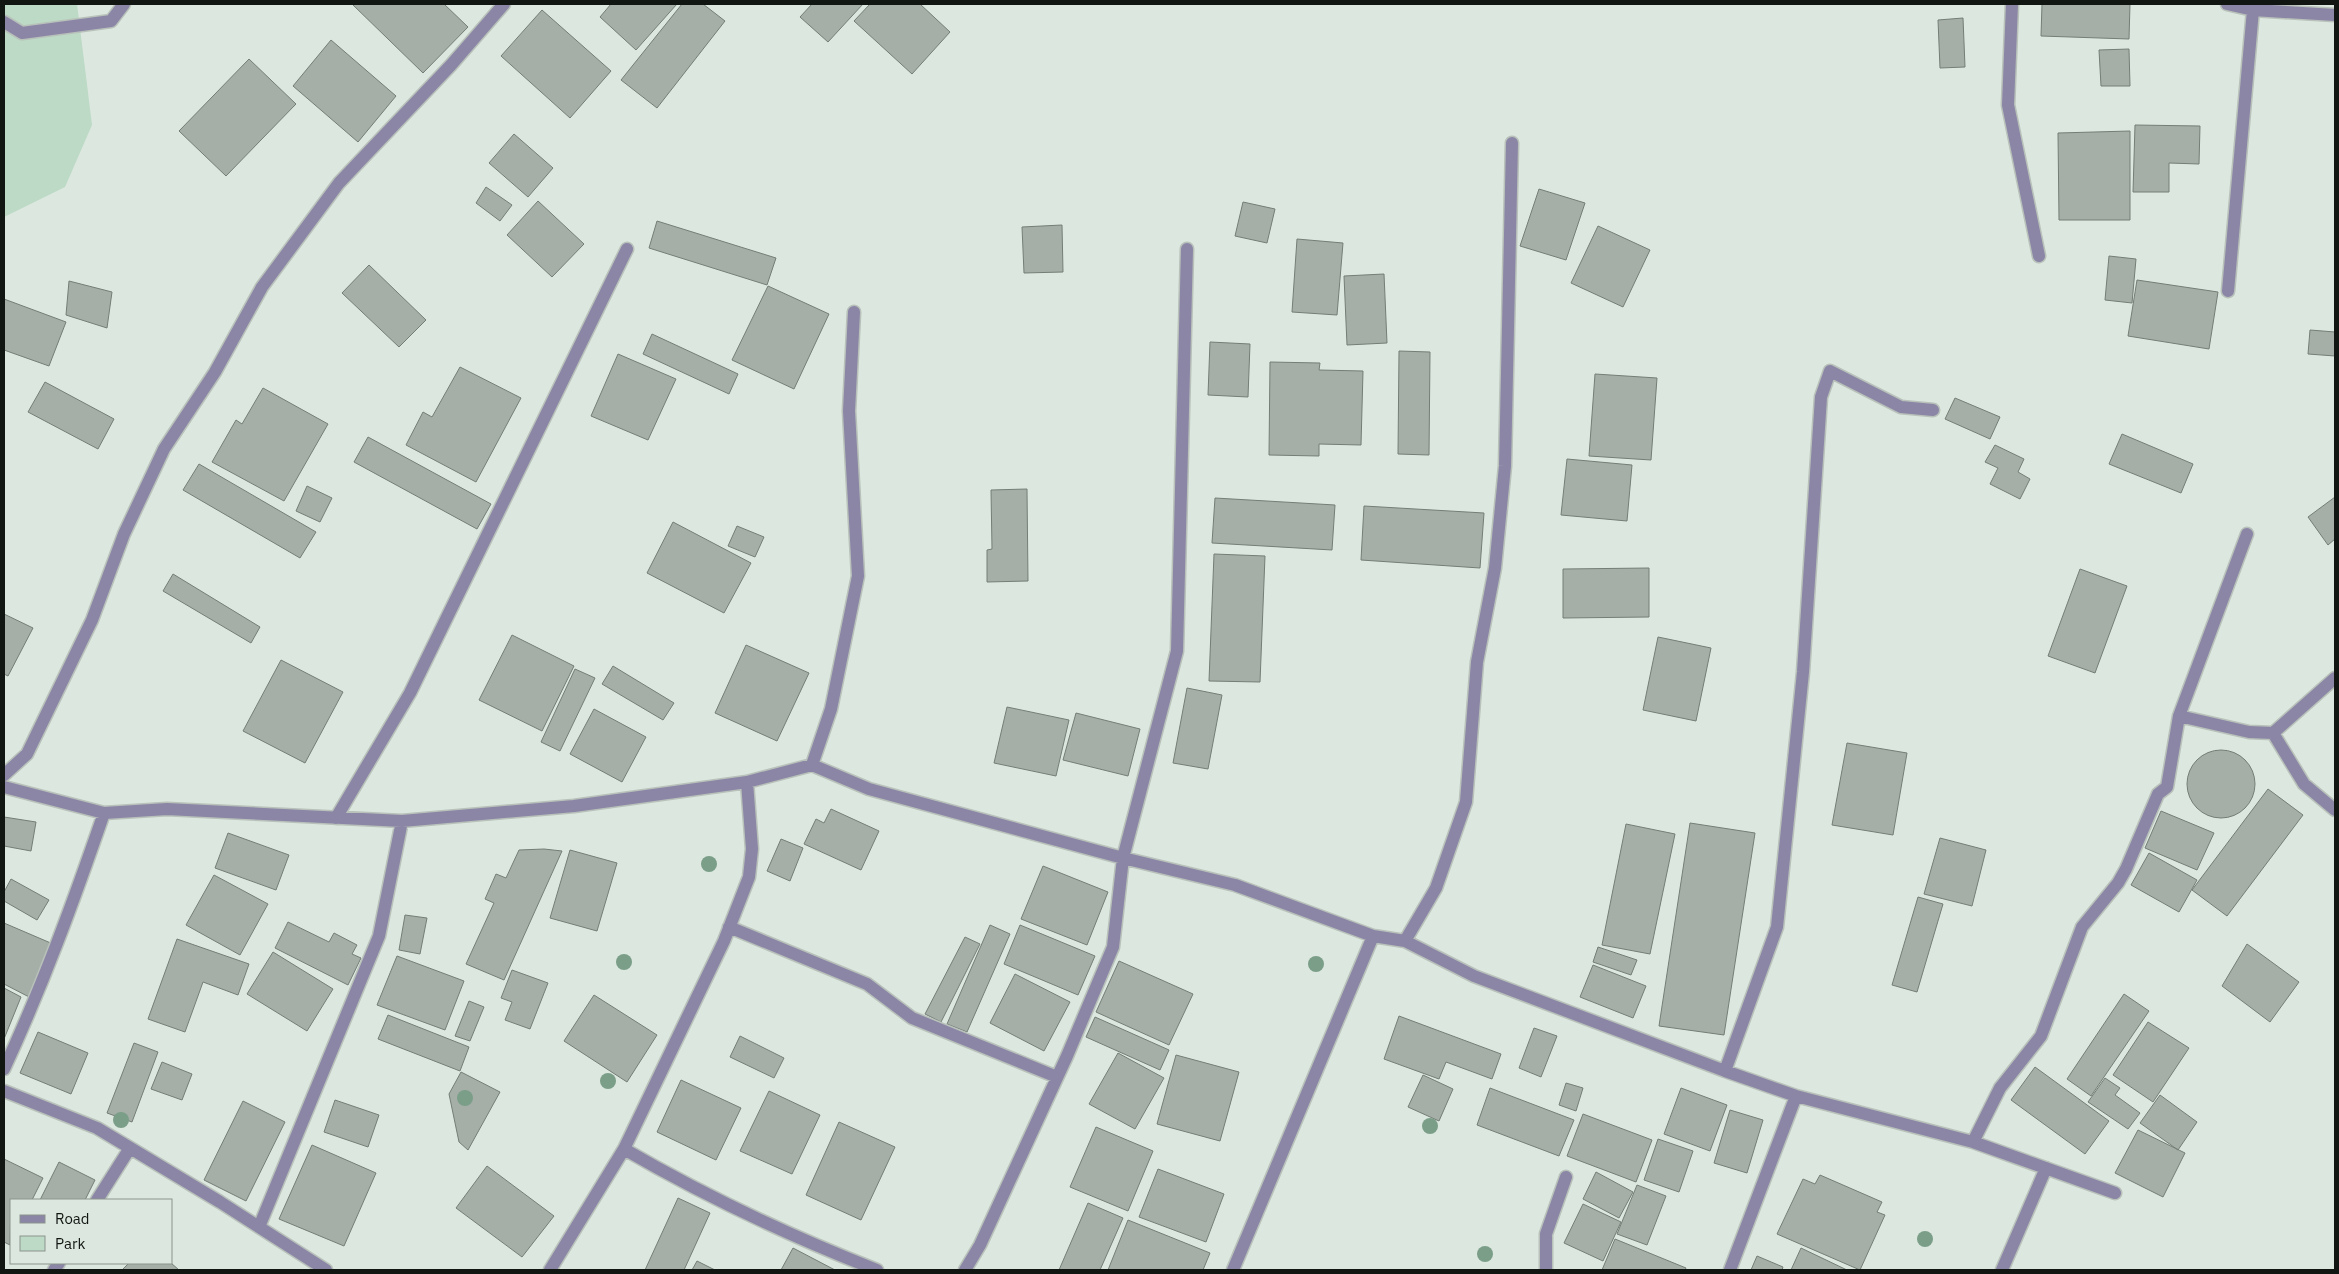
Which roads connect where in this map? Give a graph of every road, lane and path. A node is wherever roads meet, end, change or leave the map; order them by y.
1 (124, 4) edge
2 (504, 4) edge
3 (2012, 4) edge
4 (2226, 4) edge
5 (2253, 10) junction
6 (2335, 15) edge
7 (4, 22) edge
8 (1512, 142) dead end
9 (626, 249) dead end
10 (1187, 249) dead end
11 (2039, 256) dead end
12 (2228, 291) dead end
13 (854, 312) dead end
14 (1933, 410) dead end
15 (2247, 534) dead end
16 (2335, 678) edge
17 (2179, 716) junction
18 (2273, 733) junction
19 (812, 765) junction
20 (4, 775) edge
21 (747, 782) junction
22 (4, 787) edge
23 (2335, 810) edge
24 (104, 813) junction
25 (336, 818) junction
26 (402, 821) junction
27 (1123, 858) junction
28 (729, 927) junction
29 (1373, 936) junction
30 (1406, 941) junction
31 (4, 1069) edge
32 (1725, 1071) junction
33 (1057, 1077) junction
34 (4, 1091) edge
35 (1796, 1096) junction
36 (1973, 1142) junction
37 (130, 1148) junction
38 (624, 1150) junction
39 (2046, 1168) junction
40 (1566, 1177) dead end
41 (2115, 1193) dead end
42 (98, 1199) edge
43 (259, 1227) junction
44 (326, 1270) edge
45 (550, 1270) edge
46 (877, 1270) edge
47 (965, 1270) edge
48 (1233, 1270) edge
49 (1546, 1270) edge
50 (1730, 1270) edge
51 (2002, 1270) edge

1 - 7 street
2 - 20 street
3 - 11 street
4 - 5 street
5 - 6 street
5 - 12 street
8 - 30 street
9 - 25 street
10 - 27 street
13 - 19 street
14 - 32 street
15 - 17 street
16 - 18 street
17 - 18 street
17 - 36 street
18 - 23 street
19 - 21 street
19 - 27 street
21 - 26 street
21 - 28 street
22 - 24 street
24 - 25 street
24 - 31 street
25 - 26 street
26 - 43 street
27 - 29 street
27 - 33 street
28 - 33 street
28 - 38 street
29 - 30 street
29 - 48 street
30 - 32 street
32 - 35 street
33 - 47 street
34 - 37 street
35 - 36 street
35 - 50 street
36 - 39 street
37 - 42 street
37 - 43 street
38 - 45 street
38 - 46 street
39 - 41 street
39 - 51 street
40 - 49 street
43 - 44 street

